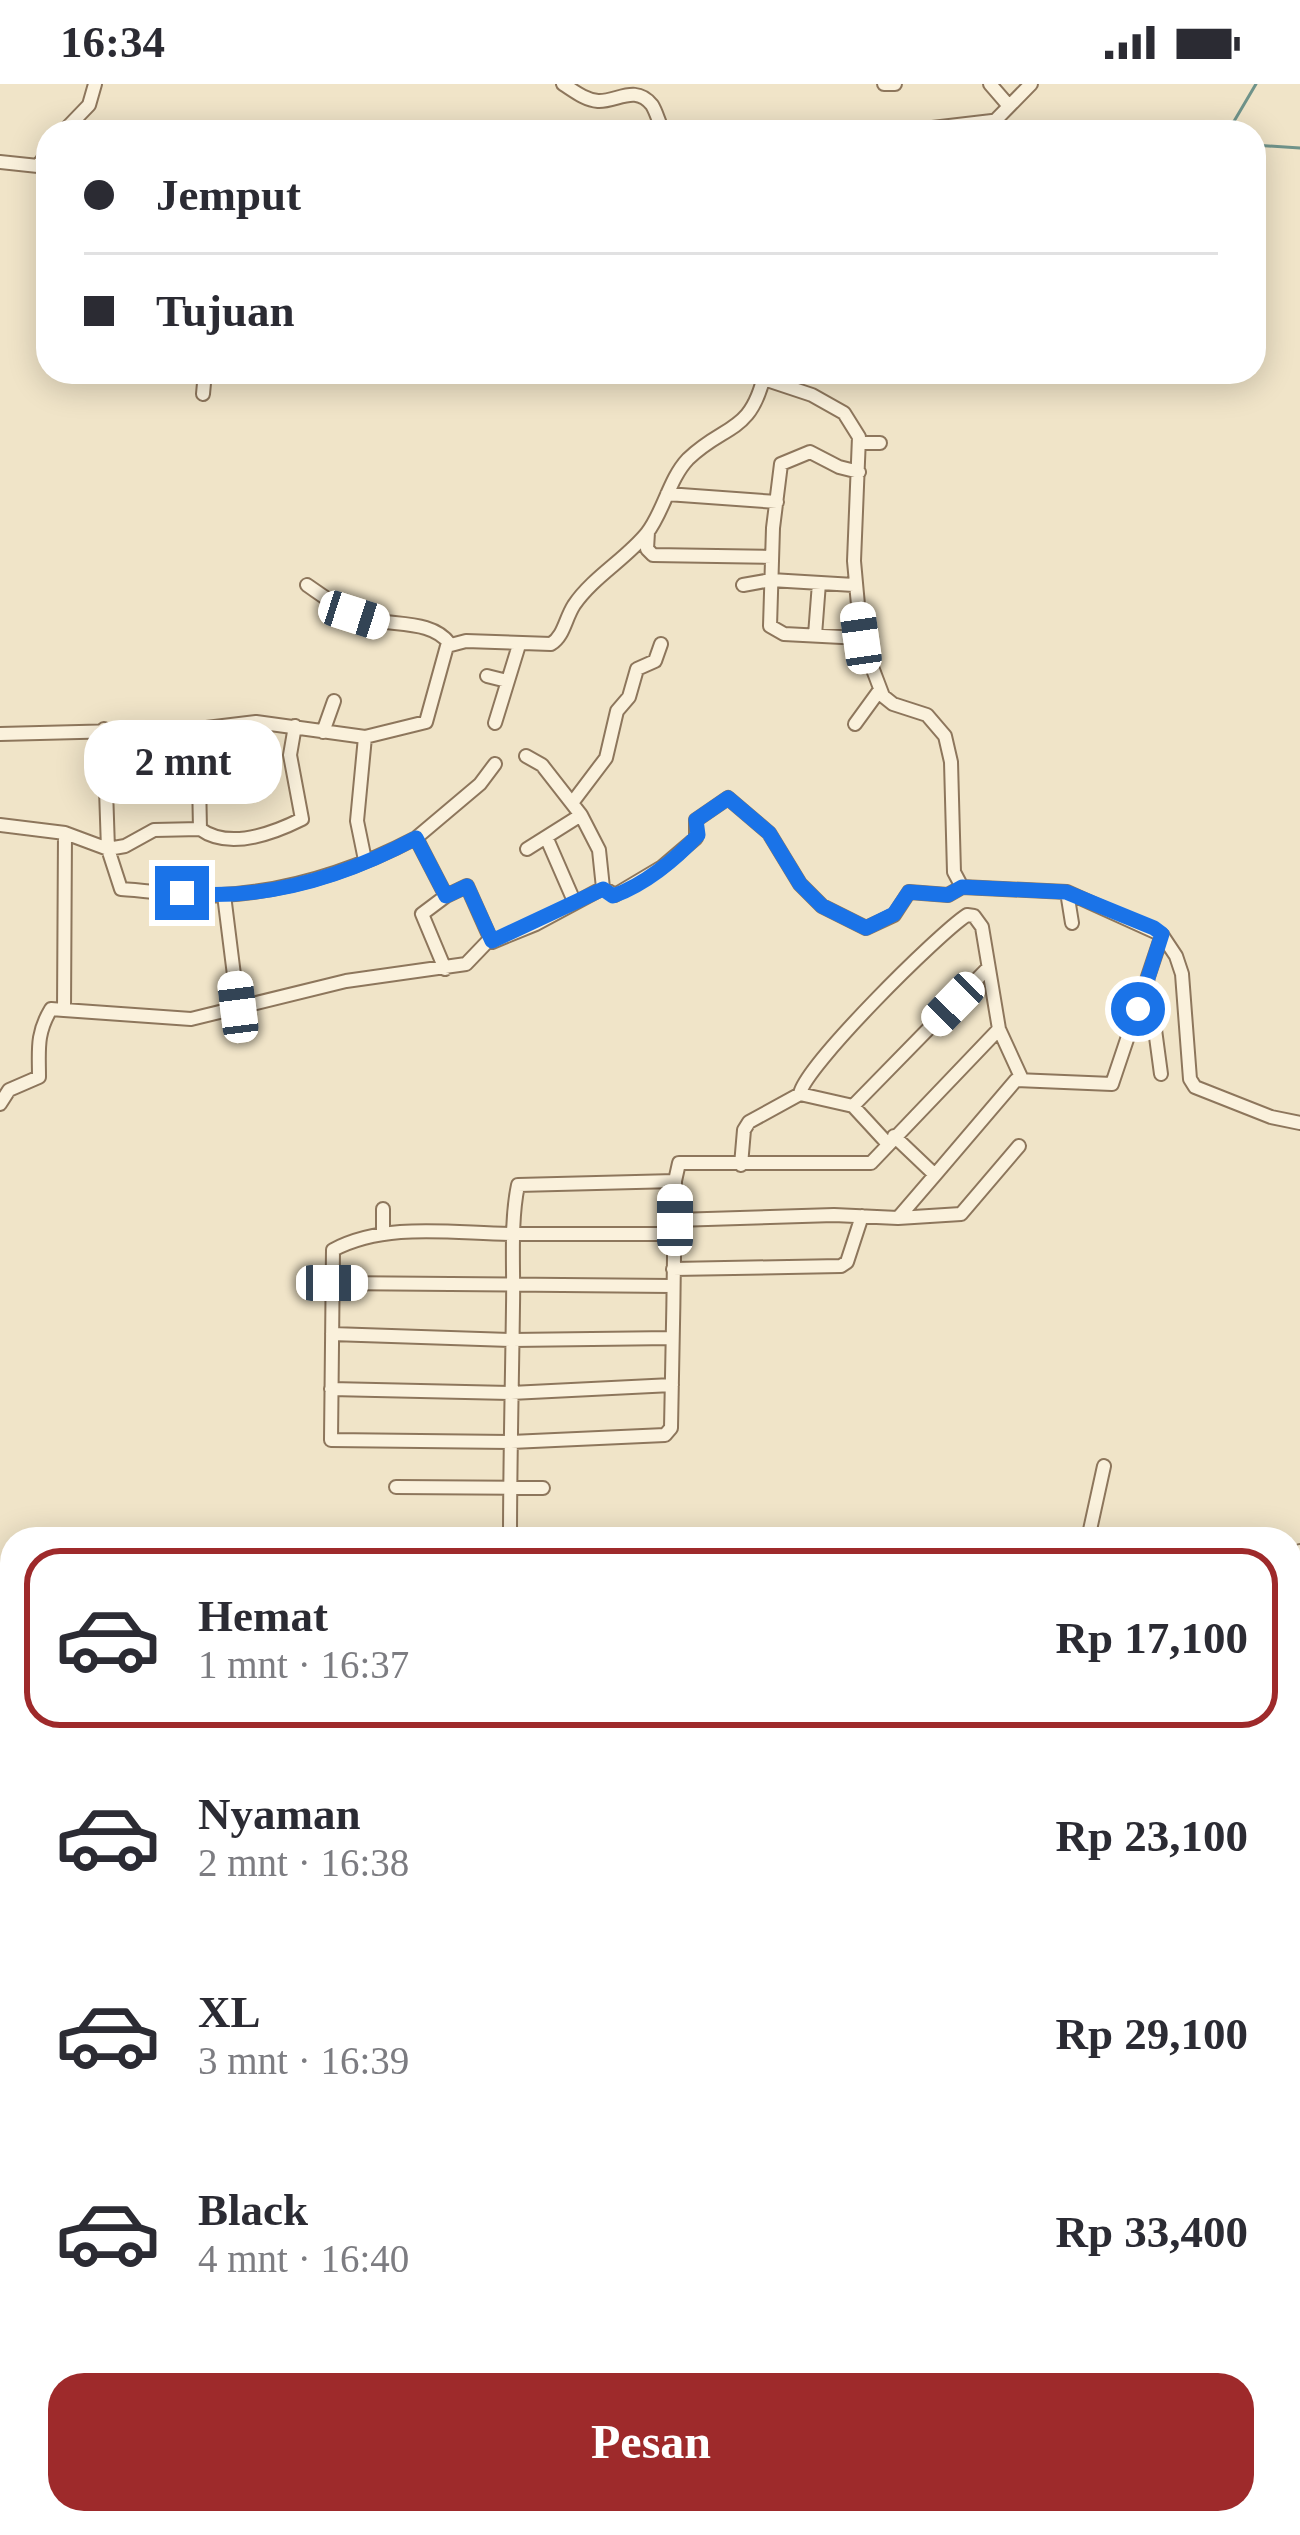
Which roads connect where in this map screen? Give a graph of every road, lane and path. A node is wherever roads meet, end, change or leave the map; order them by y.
1 (95, 84) edge
2 (563, 84) edge
3 (884, 84) edge
4 (895, 84) edge
5 (990, 84) edge
6 (1031, 84) edge
7 (1009, 106) junction
8 (75, 120) edge
9 (658, 120) edge
10 (995, 120) edge
11 (0, 162) edge
12 (36, 170) edge
13 (203, 384) edge
14 (761, 384) edge
15 (786, 384) edge
16 (202, 394) dead end
17 (860, 443) junction
18 (880, 443) dead end
19 (859, 472) junction
20 (667, 494) junction
21 (777, 502) junction
22 (649, 531) junction
23 (772, 556) junction
24 (771, 580) junction
25 (819, 584) junction
26 (307, 585) dead end
27 (743, 585) dead end
28 (854, 585) junction
29 (815, 635) junction
30 (861, 638) junction
31 (450, 644) junction
32 (662, 644) dead end
33 (519, 645) junction
34 (487, 676) dead end
35 (507, 681) junction
36 (879, 691) junction
37 (334, 701) dead end
38 (495, 723) dead end
39 (855, 724) dead end
40 (295, 727) junction
41 (104, 729) junction
42 (198, 729) junction
43 (323, 732) junction
44 (0, 734) edge
45 (365, 736) junction
46 (526, 756) dead end
47 (495, 764) dead end
48 (201, 776) junction
49 (235, 782) dead end
50 (576, 809) junction
51 (0, 825) edge
52 (200, 829) junction
53 (65, 833) junction
54 (416, 838) junction
55 (547, 839) junction
56 (108, 849) junction
57 (526, 849) dead end
58 (365, 860) junction
59 (603, 889) junction
60 (959, 889) junction
61 (1066, 892) junction
62 (224, 896) junction
63 (446, 896) junction
64 (574, 901) junction
65 (1072, 923) dead end
66 (1162, 934) junction
67 (490, 939) junction
68 (445, 969) junction
69 (987, 969) junction
70 (1148, 978) junction
71 (238, 1007) junction
72 (64, 1010) junction
73 (999, 1029) junction
74 (1161, 1073) dead end
75 (1021, 1077) junction
76 (800, 1094) junction
77 (0, 1104) edge
78 (853, 1106) junction
79 (1300, 1123) edge
80 (891, 1140) junction
81 (1019, 1146) dead end
82 (741, 1165) junction
83 (935, 1175) junction
84 (675, 1181) junction
85 (383, 1209) dead end
86 (862, 1216) junction
87 (898, 1218) junction
88 (675, 1227) junction
89 (382, 1233) junction
90 (514, 1234) junction
91 (673, 1269) junction
92 (513, 1282) junction
93 (332, 1283) junction
94 (672, 1286) junction
95 (332, 1334) junction
96 (672, 1338) junction
97 (512, 1340) junction
98 (672, 1385) junction
99 (332, 1389) junction
100 (512, 1393) junction
101 (511, 1442) junction
102 (1104, 1466) dead end
103 (396, 1487) dead end
104 (543, 1489) dead end
105 (510, 1490) junction
106 (510, 1527) edge
107 (1091, 1527) edge

1 - 8 street
2 - 9 street
3 - 4 street
5 - 7 street
6 - 7 street
7 - 10 street
11 - 12 street
13 - 16 street
14 - 20 street
15 - 17 street
17 - 18 street
17 - 19 street
19 - 21 street
19 - 28 street
20 - 21 street
20 - 22 street
21 - 23 street
22 - 23 street
22 - 33 street
23 - 24 street
24 - 25 street
24 - 27 street
24 - 29 street
25 - 28 street
25 - 29 street
26 - 31 street
28 - 30 street
29 - 30 street
30 - 36 street
31 - 33 street
31 - 45 street
32 - 50 street
33 - 35 street
34 - 35 street
35 - 38 street
36 - 39 street
36 - 60 street
37 - 43 street
40 - 42 street
40 - 43 street
40 - 52 street
41 - 42 street
41 - 44 street
41 - 56 street
42 - 48 street
43 - 45 street
45 - 58 street
46 - 50 street
47 - 54 street
48 - 49 street
48 - 52 street
50 - 55 street
50 - 59 street
51 - 53 street
52 - 56 street
53 - 56 street
53 - 72 street
54 - 58 street
54 - 63 street
55 - 57 street
55 - 64 street
56 - 62 street
58 - 62 street
59 - 60 street
59 - 64 street
60 - 61 street
61 - 65 street
61 - 66 street
62 - 71 street
63 - 67 street
63 - 68 street
64 - 67 street
66 - 70 street
66 - 79 street
67 - 68 street
68 - 71 street
69 - 73 street
69 - 76 street
69 - 78 street
70 - 74 street
70 - 75 street
71 - 72 street
72 - 77 street
73 - 75 street
73 - 80 street
75 - 83 street
76 - 78 street
76 - 82 street
78 - 80 street
80 - 82 street
80 - 83 street
81 - 87 street
82 - 84 street
83 - 87 street
84 - 88 street
84 - 90 street
85 - 89 street
86 - 87 street
86 - 88 street
86 - 91 street
88 - 90 street
88 - 91 street
89 - 90 street
89 - 93 street
90 - 92 street
91 - 94 street
92 - 93 street
92 - 94 street
92 - 97 street
93 - 95 street
94 - 96 street
95 - 97 street
95 - 99 street
96 - 97 street
96 - 98 street
97 - 100 street
98 - 100 street
98 - 101 street
99 - 100 street
99 - 101 street
100 - 101 street
101 - 105 street
102 - 107 street
103 - 105 street
104 - 105 street
105 - 106 street

